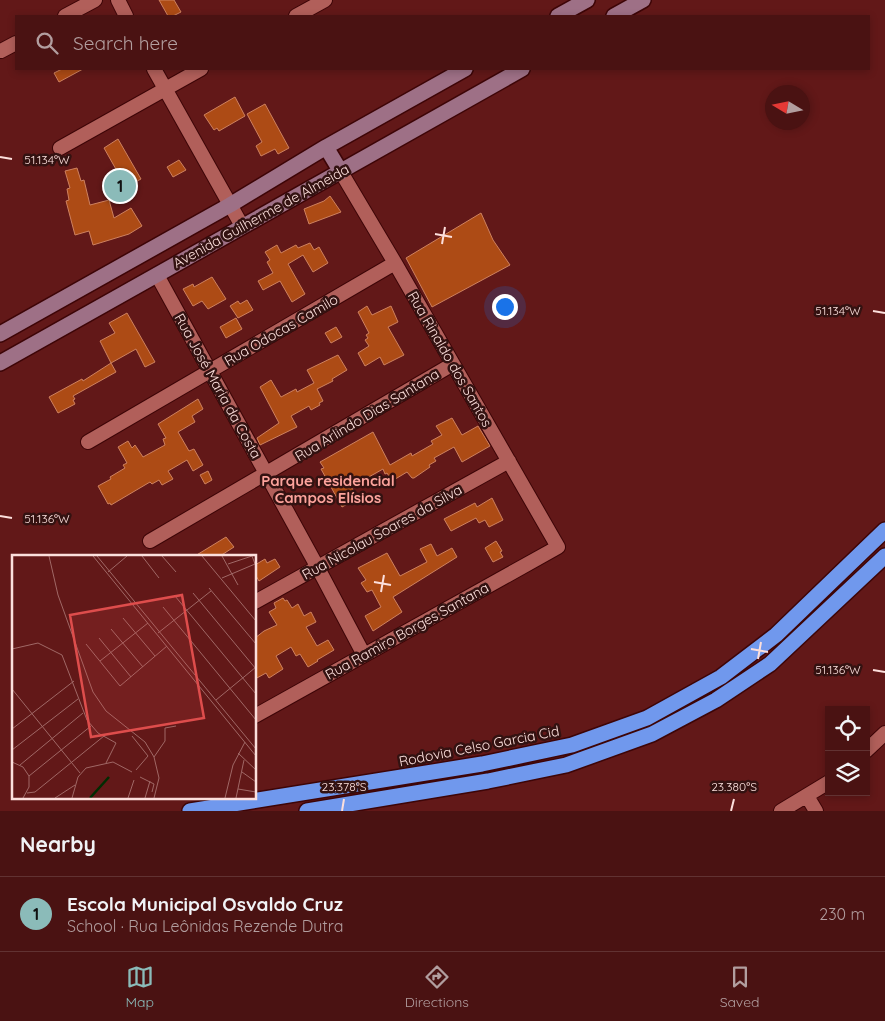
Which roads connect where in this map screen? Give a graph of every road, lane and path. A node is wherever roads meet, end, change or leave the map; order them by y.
1 (95, 0) edge
2 (118, 0) edge
3 (325, 0) edge
4 (587, 0) edge
5 (642, 0) edge
6 (67, 15) edge
7 (126, 15) edge
8 (298, 15) edge
9 (560, 15) edge
10 (616, 15) edge
11 (15, 44) edge
12 (1, 51) edge
13 (155, 70) edge
14 (200, 70) edge
15 (463, 70) edge
16 (520, 70) edge
17 (165, 89) junction
18 (326, 147) junction
19 (60, 148) dead end
20 (341, 172) junction
21 (230, 205) junction
22 (242, 226) junction
23 (396, 263) junction
24 (157, 275) junction
25 (0, 334) edge
26 (0, 363) edge
27 (453, 364) junction
28 (210, 372) junction
29 (88, 442) dead end
30 (509, 461) junction
31 (266, 474) junction
32 (885, 530) edge
33 (150, 541) dead end
34 (558, 547) joint
35 (884, 558) edge
36 (318, 568) junction
37 (256, 601) edge
38 (364, 655) junction
39 (256, 715) edge
40 (885, 732) edge
41 (870, 747) edge
42 (825, 785) edge
43 (808, 796) junction
44 (190, 811) edge
45 (307, 811) edge
46 (781, 811) edge
47 (816, 811) edge

1 - 6 street
2 - 7 street
3 - 8 street
4 - 9 street
5 - 10 street
11 - 12 street
13 - 17 street
14 - 17 street
15 - 18 street, Avenida Guilherme de Almeida
16 - 20 street, Avenida Guilherme de Almeida
17 - 19 street
17 - 21 street
18 - 20 street
18 - 21 street, Avenida Guilherme de Almeida
20 - 22 street, Avenida Guilherme de Almeida
20 - 23 street, Rua Rinaldo dos Santos
21 - 22 street
21 - 25 street, Avenida Guilherme de Almeida
22 - 24 street, Avenida Guilherme de Almeida
23 - 27 street, Rua Rinaldo dos Santos
23 - 28 street, Rua Odocas Camilo
24 - 26 street, Avenida Guilherme de Almeida
24 - 28 street, Rua José Maria da Costa
27 - 30 street, Rua Rinaldo dos Santos
27 - 31 street, Rua Arlindo Dias Santana
28 - 29 street, Rua Odocas Camilo
28 - 31 street, Rua José Maria da Costa
30 - 34 street, Rua Rinaldo dos Santos
30 - 36 street, Rua Nicolau Soares da Silva
31 - 33 street, Rua Arlindo Dias Santana
31 - 36 street, Rua José Maria da Costa
32 - 44 highway, Rodovia Celso Garcia Cid
34 - 38 street, Rua Ramiro Borges Santana
35 - 45 highway
36 - 37 street, Rua Nicolau Soares da Silva
36 - 38 street, Rua José Maria da Costa
38 - 39 street, Rua Ramiro Borges Santana
40 - 41 street
42 - 43 street
43 - 46 street
43 - 47 street

